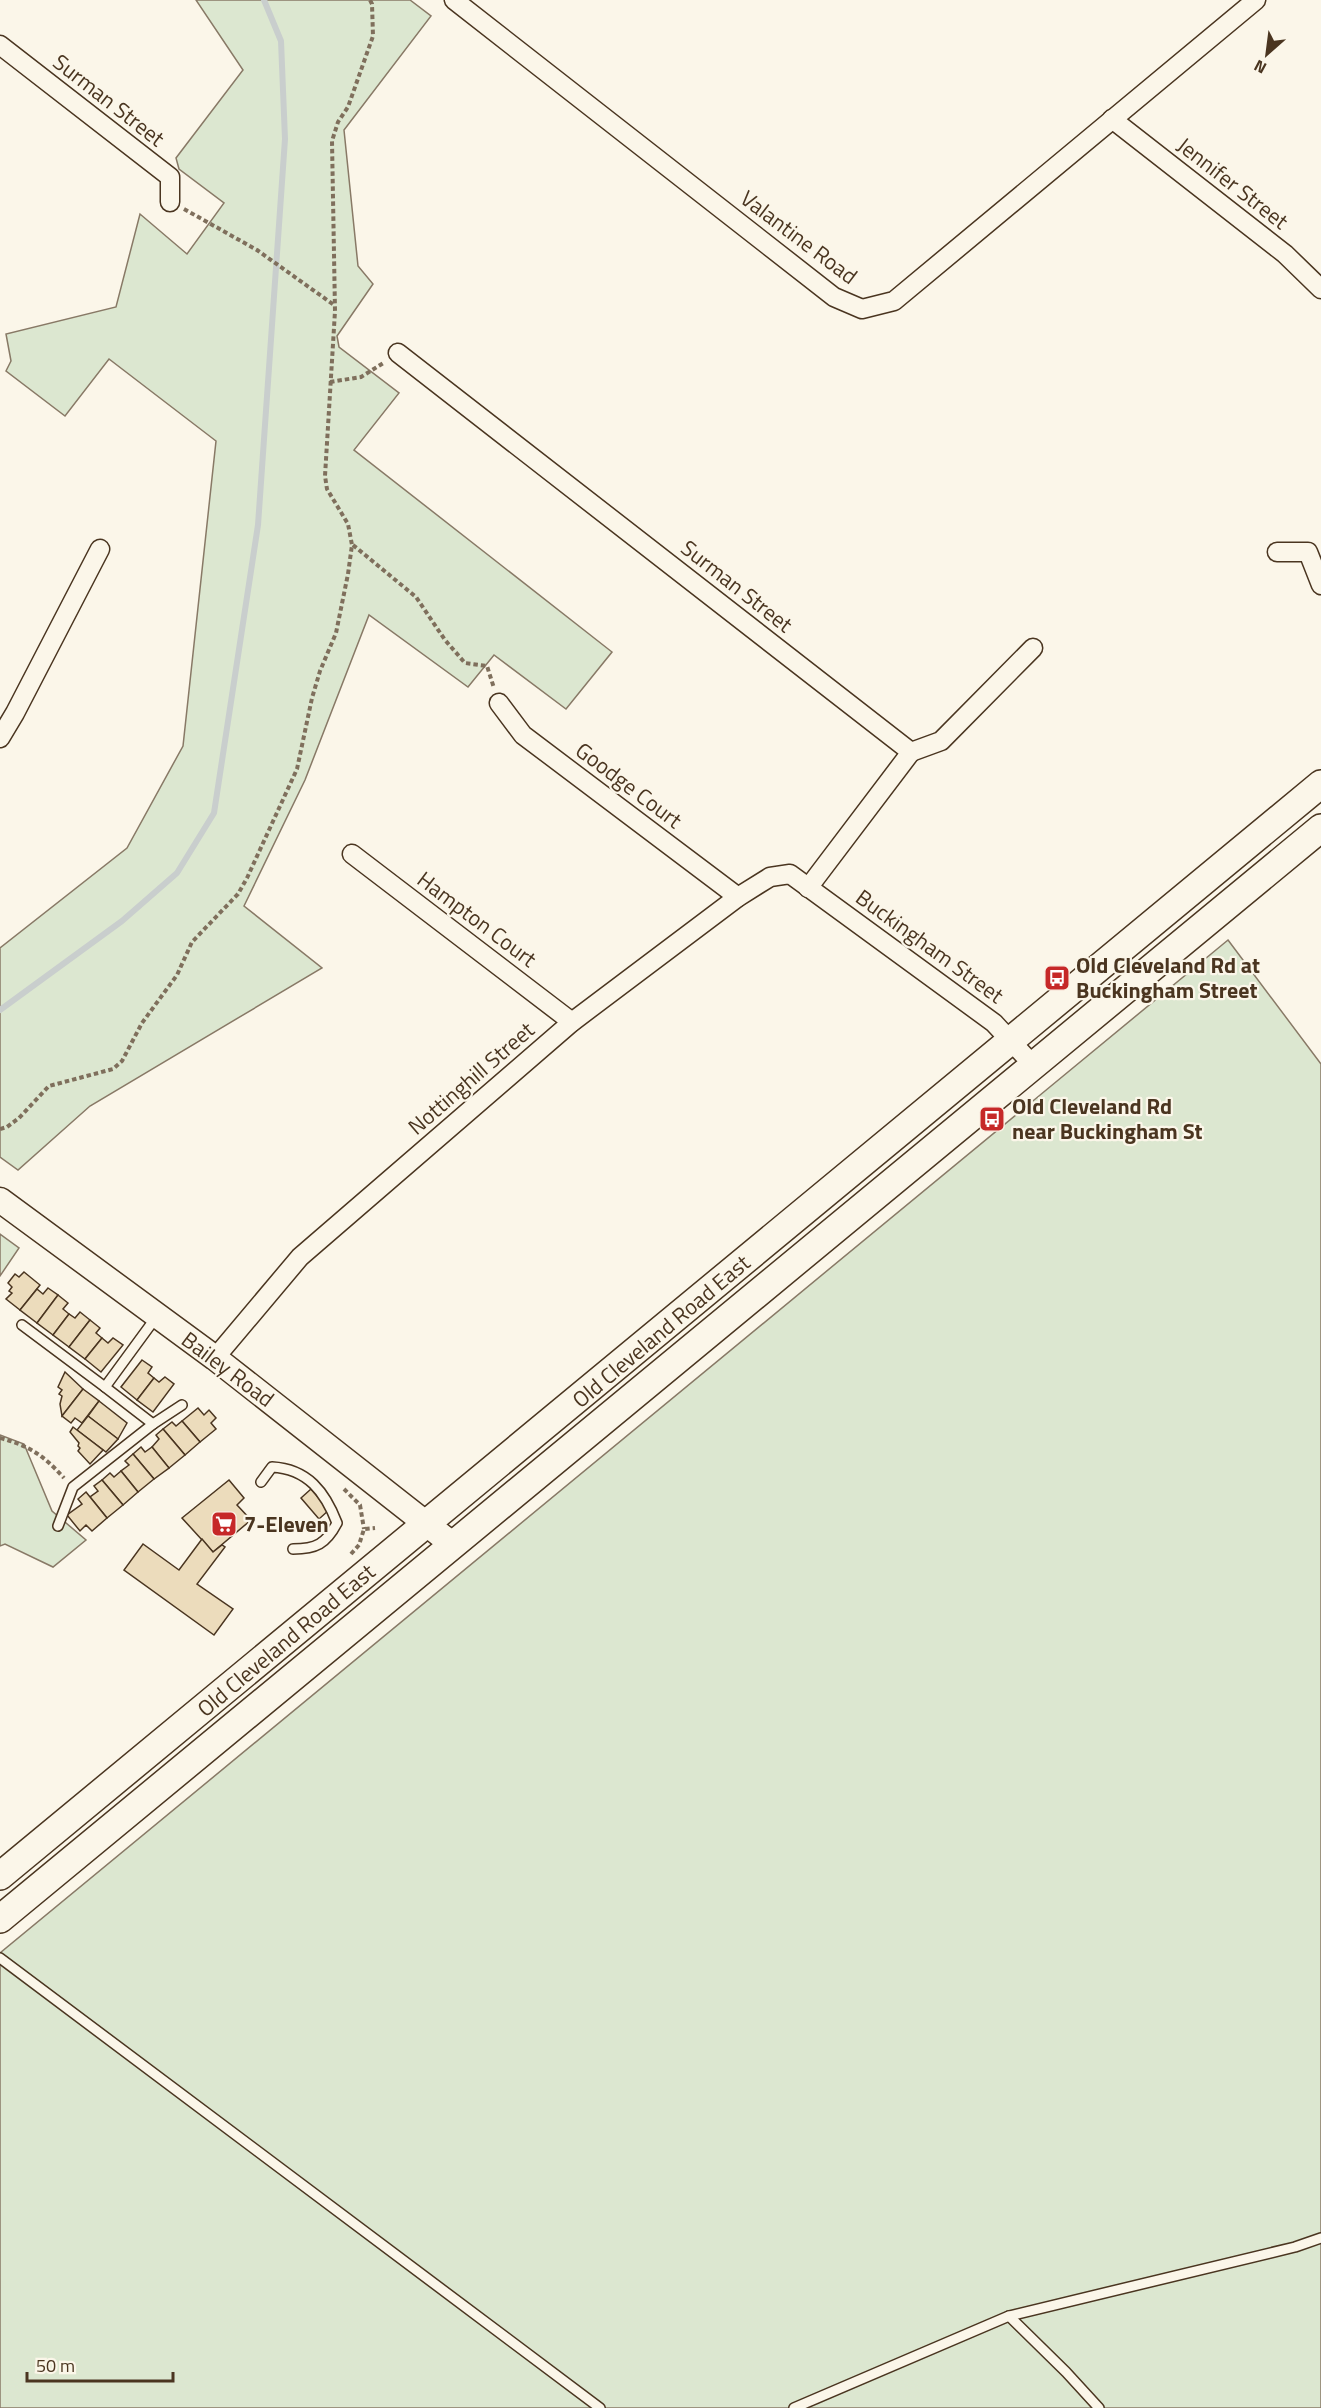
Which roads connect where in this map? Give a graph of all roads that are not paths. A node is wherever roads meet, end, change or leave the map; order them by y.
1 (454, 0) edge
2 (1256, 0) edge
3 (0, 45) edge
4 (1112, 119) junction
5 (170, 202) road end
6 (1321, 289) edge
7 (398, 353) road end
8 (1314, 547) edge
9 (100, 549) dead end
10 (1277, 552) dead end
11 (1321, 585) edge
12 (1033, 648) dead end
13 (499, 703) road end
14 (0, 738) edge
15 (911, 752) junction
16 (1321, 784) edge
17 (1321, 828) edge
18 (352, 854) dead end
19 (790, 873) joint
20 (808, 888) junction
21 (738, 897) junction
22 (572, 1022) junction
23 (1011, 1041) junction
24 (1034, 1066) junction
25 (0, 1200) edge
26 (157, 1316) junction
27 (22, 1325) dead end
28 (215, 1358) junction
29 (105, 1387) junction
30 (182, 1405) dead end
31 (153, 1424) junction
32 (261, 1482) dead end
33 (428, 1524) junction
34 (58, 1526) dead end
35 (452, 1544) junction
36 (292, 1549) dead end
37 (0, 1876) edge
38 (0, 1919) edge
39 (0, 1958) edge
40 (1321, 2238) edge
41 (1009, 2316) junction
42 (600, 2408) edge
43 (794, 2408) edge
44 (1099, 2408) edge

1 - 4 street, Valantine Road
2 - 4 street, Valantine Road
3 - 5 street, Surman Street
4 - 6 street, Jennifer Street
7 - 15 street, Surman Street
8 - 10 street
8 - 11 street
9 - 14 street
12 - 15 street
13 - 21 street, Goodge Court
15 - 20 street
16 - 23 main road, Old Cleveland Road East
17 - 24 main road, Old Cleveland Road East
18 - 22 street, Hampton Court
19 - 20 street, Buckingham Street
19 - 21 street, Nottinghill Street
20 - 23 street, Buckingham Street
21 - 22 street, Nottinghill Street
22 - 28 street, Nottinghill Street
23 - 24 street, Buckingham Street
23 - 33 main road, Old Cleveland Road East
24 - 35 main road, Old Cleveland Road East
25 - 26 street, Bailey Road
26 - 28 street, Bailey Road
26 - 29 lane
27 - 29 lane
28 - 33 street, Bailey Road
29 - 31 lane
30 - 31 lane
31 - 34 lane
32 - 36 lane
33 - 35 street, Bailey Road
33 - 37 main road, Old Cleveland Road East
35 - 38 main road, Old Cleveland Road East
39 - 42 lane
40 - 41 lane
41 - 43 lane
41 - 44 lane

